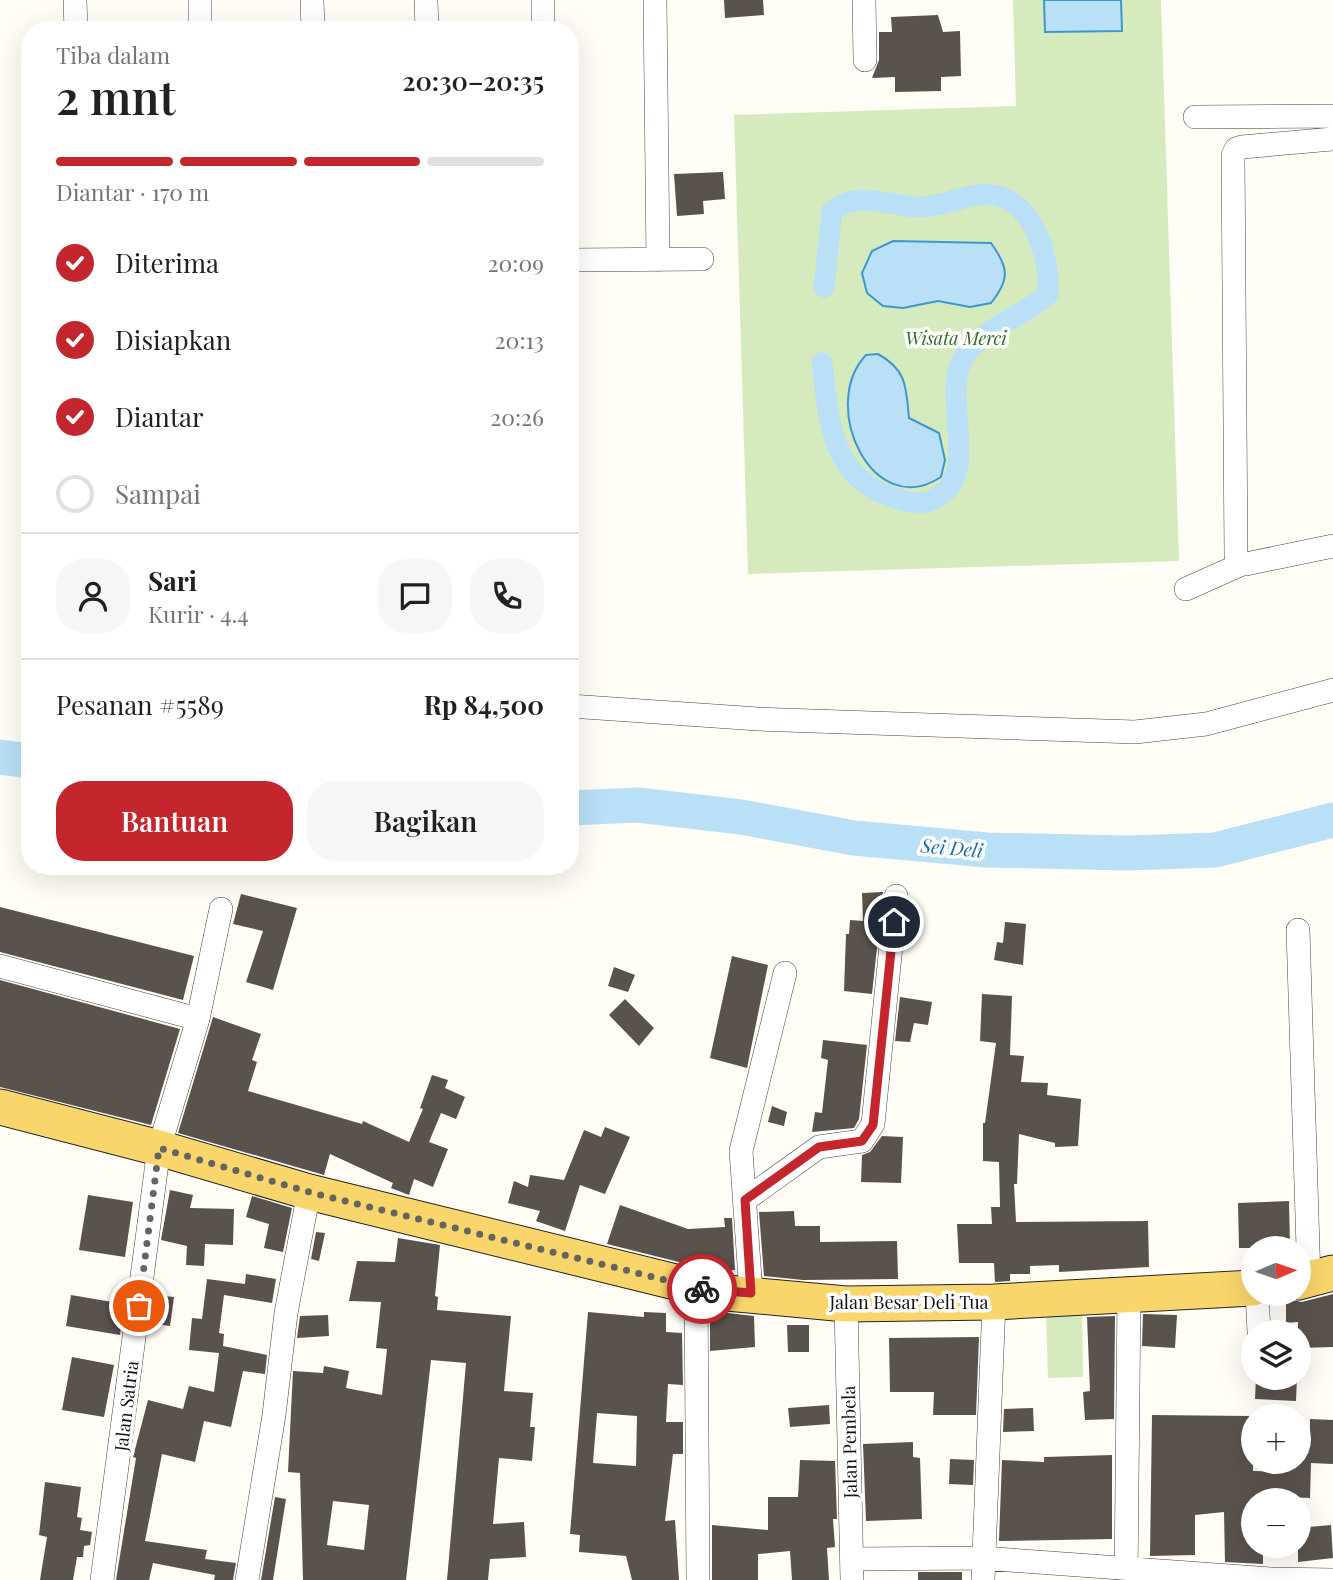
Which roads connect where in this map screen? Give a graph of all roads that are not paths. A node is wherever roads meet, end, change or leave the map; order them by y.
1 (75, 0) edge
2 (200, 0) edge
3 (312, 0) edge
4 (426, 0) edge
5 (543, 0) edge
6 (655, 0) edge
7 (864, 0) edge
8 (76, 21) edge
9 (200, 21) edge
10 (313, 21) edge
11 (427, 21) edge
12 (543, 21) edge
13 (865, 60) dead end
14 (1333, 116) edge
15 (1195, 117) dead end
16 (1333, 139) edge
17 (702, 259) dead end
18 (579, 260) edge
19 (658, 260) junction
20 (1333, 546) edge
21 (1241, 564) junction
22 (1186, 589) dead end
23 (1333, 690) edge
24 (579, 707) edge
25 (897, 897) dead end
26 (221, 909) dead end
27 (1298, 930) dead end
28 (0, 966) edge
29 (785, 973) dead end
30 (198, 1019) junction
31 (0, 1107) edge
32 (159, 1148) junction
33 (309, 1192) junction
34 (745, 1200) junction
35 (1313, 1279) edge
36 (696, 1288) junction
37 (1241, 1289) edge
38 (751, 1293) junction
39 (1129, 1296) junction
40 (993, 1302) junction
41 (846, 1304) junction
42 (852, 1569) edge
43 (982, 1569) edge
44 (1126, 1575) edge
45 (102, 1580) edge
46 (247, 1580) edge
47 (698, 1580) edge
48 (1333, 1580) edge

1 - 8 street
2 - 9 street
3 - 10 street
4 - 11 street
5 - 12 street
6 - 19 street
7 - 13 street
14 - 15 street
16 - 21 street
17 - 19 street
18 - 19 street
20 - 21 street
21 - 22 street
23 - 24 street
25 - 34 street
26 - 30 street, Jalan Satria
27 - 35 street
28 - 30 street
29 - 34 street
30 - 32 street, Jalan Satria
31 - 32 main road, Jalan Besar Deli Tua
32 - 33 main road, Jalan Besar Deli Tua
32 - 45 street, Jalan Satria
33 - 36 main road, Jalan Besar Deli Tua
33 - 46 street
34 - 38 street
36 - 38 main road, Jalan Besar Deli Tua
36 - 47 street
37 - 39 main road, Jalan Besar Deli Tua
38 - 41 main road, Jalan Besar Deli Tua
39 - 40 main road, Jalan Besar Deli Tua
39 - 44 street
40 - 41 main road, Jalan Besar Deli Tua
40 - 43 street
41 - 42 street, Jalan Pembela
42 - 43 street
43 - 44 street
44 - 48 street

